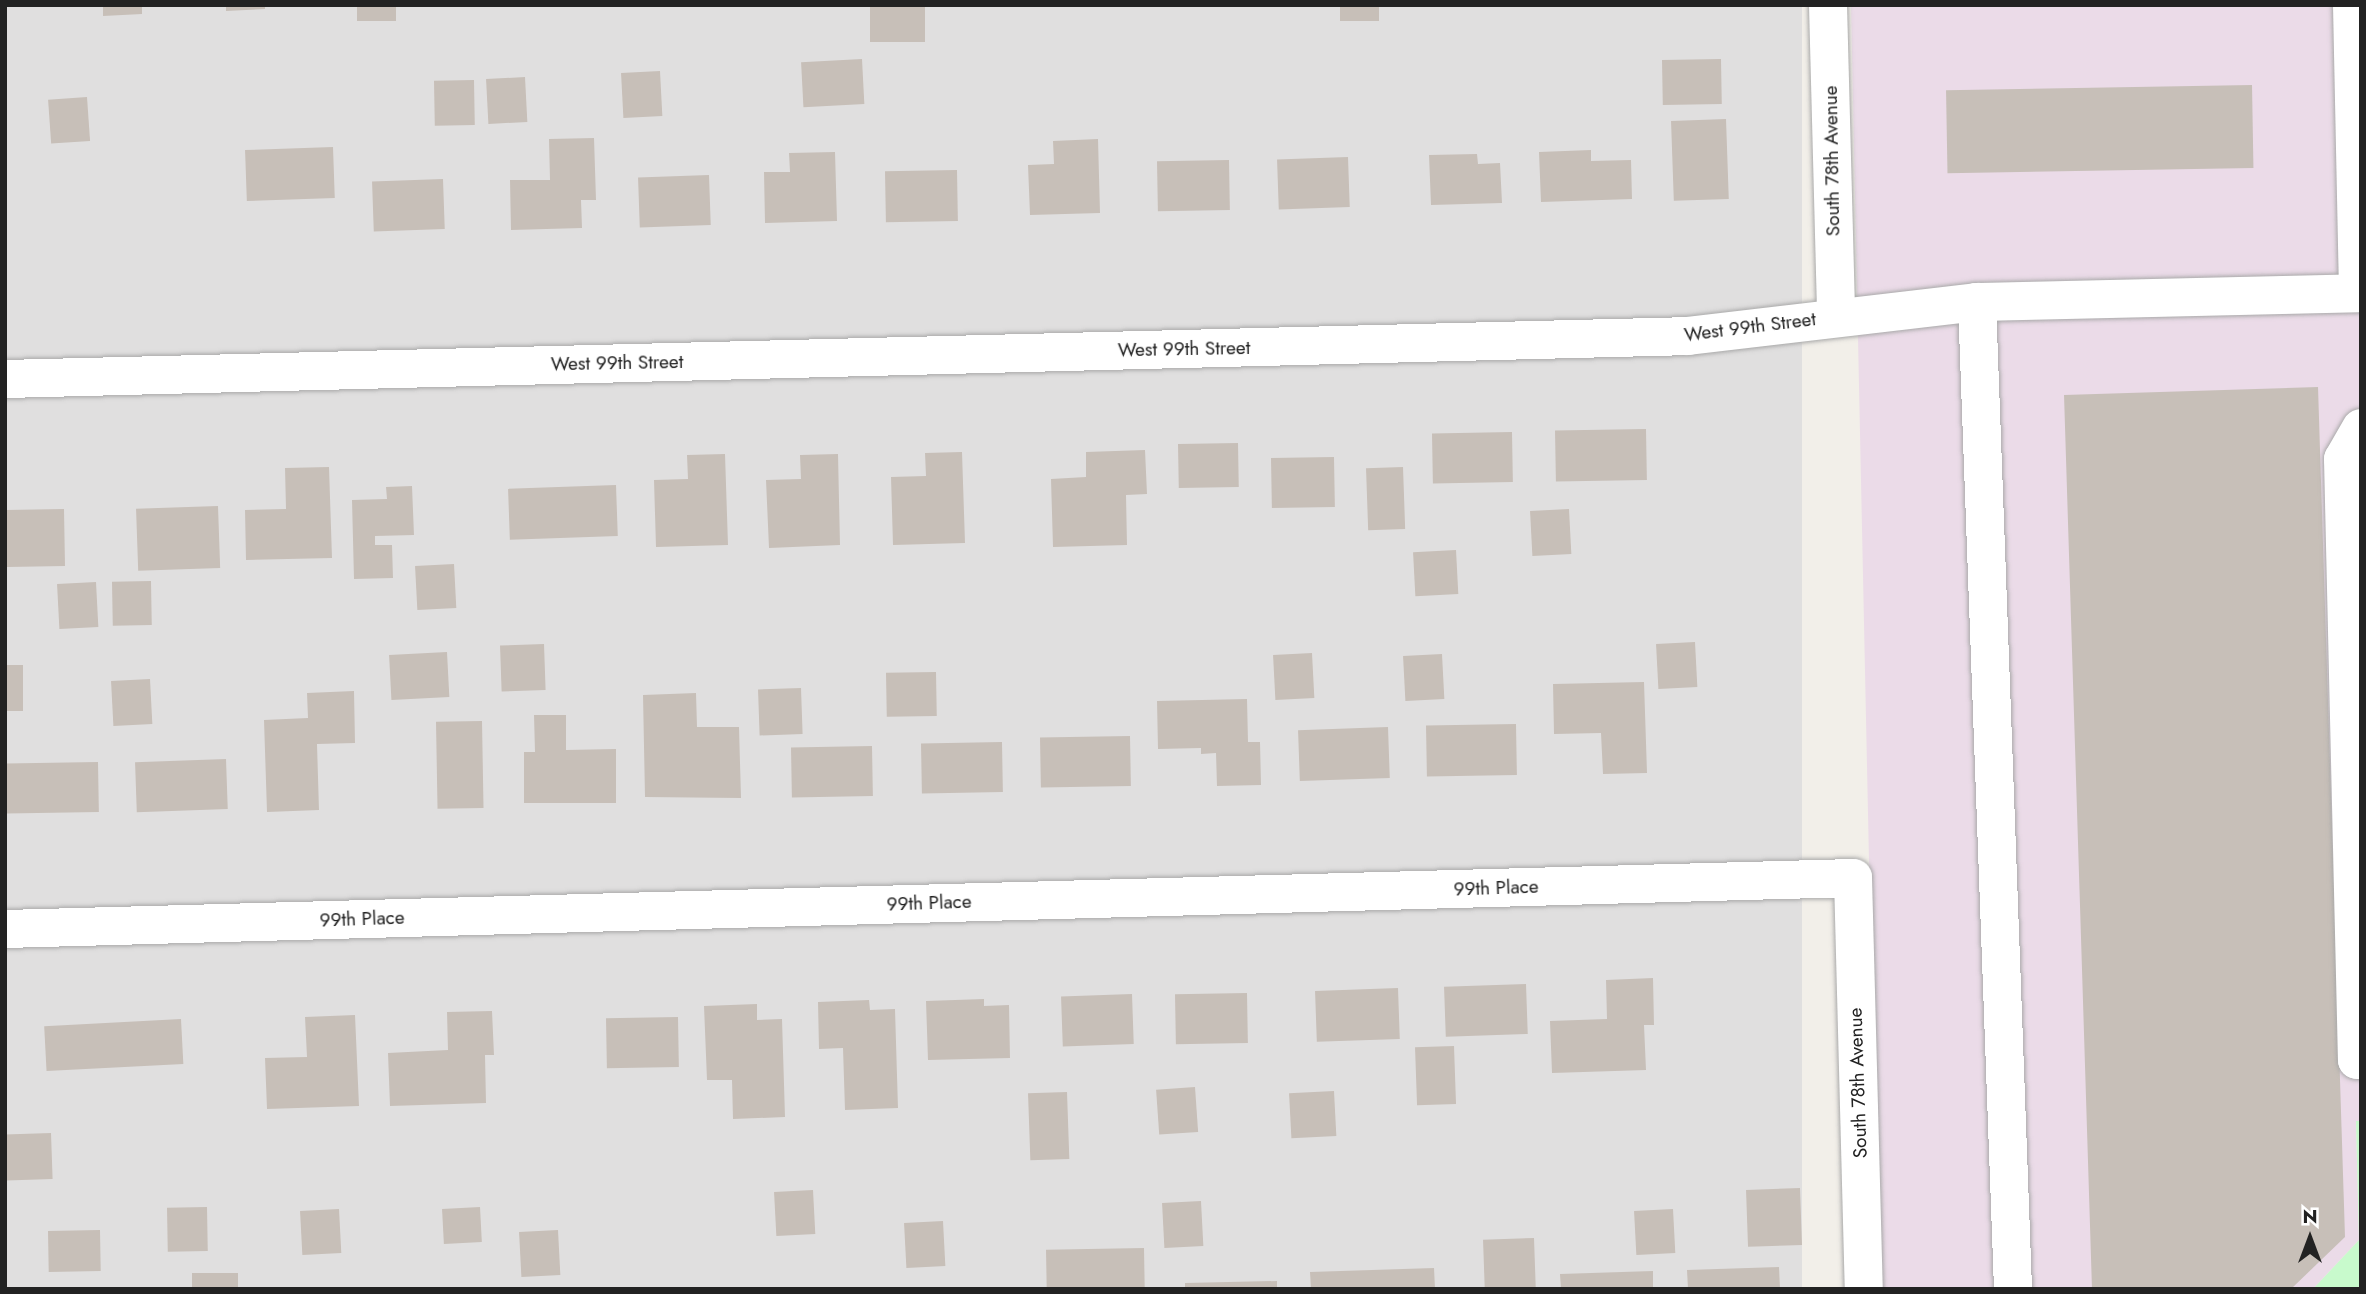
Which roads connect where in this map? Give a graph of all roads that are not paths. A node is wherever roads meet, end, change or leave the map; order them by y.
1 (1828, 5) edge
2 (2352, 5) edge
3 (2359, 293) edge
4 (1977, 302) junction
5 (1836, 316) junction
6 (5, 379) edge
7 (2361, 428) edge
8 (1853, 878) joint
9 (5, 929) edge
10 (2361, 1060) edge
11 (1864, 1289) edge
12 (2013, 1289) edge

1 - 5 street, South 78th Avenue
2 - 3 street
3 - 4 street, West 99th Street
4 - 5 street, West 99th Street
4 - 12 street
5 - 6 street, West 99th Street
7 - 10 street
8 - 9 street, 99th Place
8 - 11 street, South 78th Avenue

